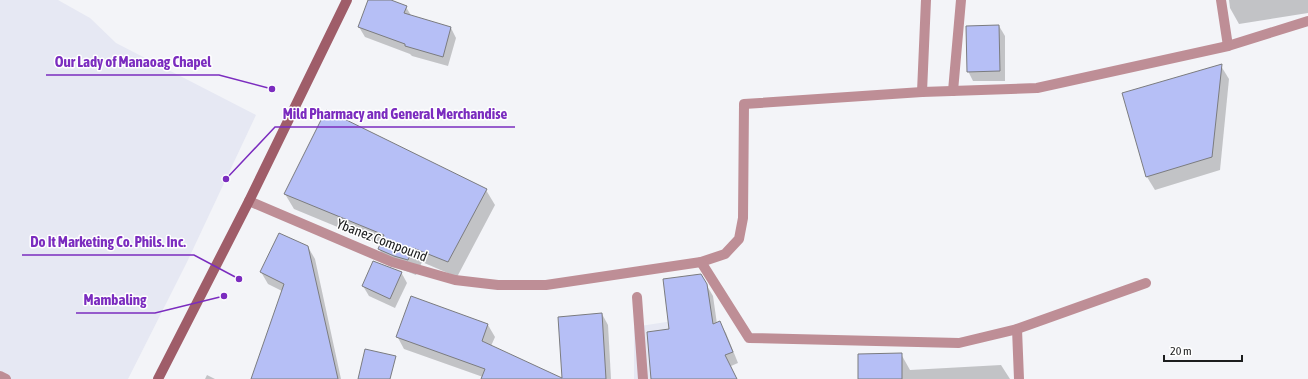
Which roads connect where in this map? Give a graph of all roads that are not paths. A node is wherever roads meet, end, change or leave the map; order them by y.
1 (347, 0) edge
2 (926, 0) edge
3 (961, 0) edge
4 (1221, 0) edge
5 (1308, 21) edge
6 (1228, 46) junction
7 (953, 91) junction
8 (922, 92) junction
9 (249, 201) junction
10 (702, 262) junction
11 (1146, 284) dead end
12 (637, 297) dead end
13 (1017, 328) junction
14 (0, 376) edge
15 (6, 379) edge
16 (158, 379) edge
17 (643, 379) edge
18 (1019, 379) edge

1 - 9 main road
2 - 8 street
3 - 7 street
4 - 6 street
5 - 6 street
6 - 7 street
7 - 8 street
8 - 10 street, Ybanez Compound
9 - 10 street, Ybanez Compound
9 - 16 main road
10 - 13 street
11 - 13 street
12 - 17 street
13 - 18 street
14 - 15 street

